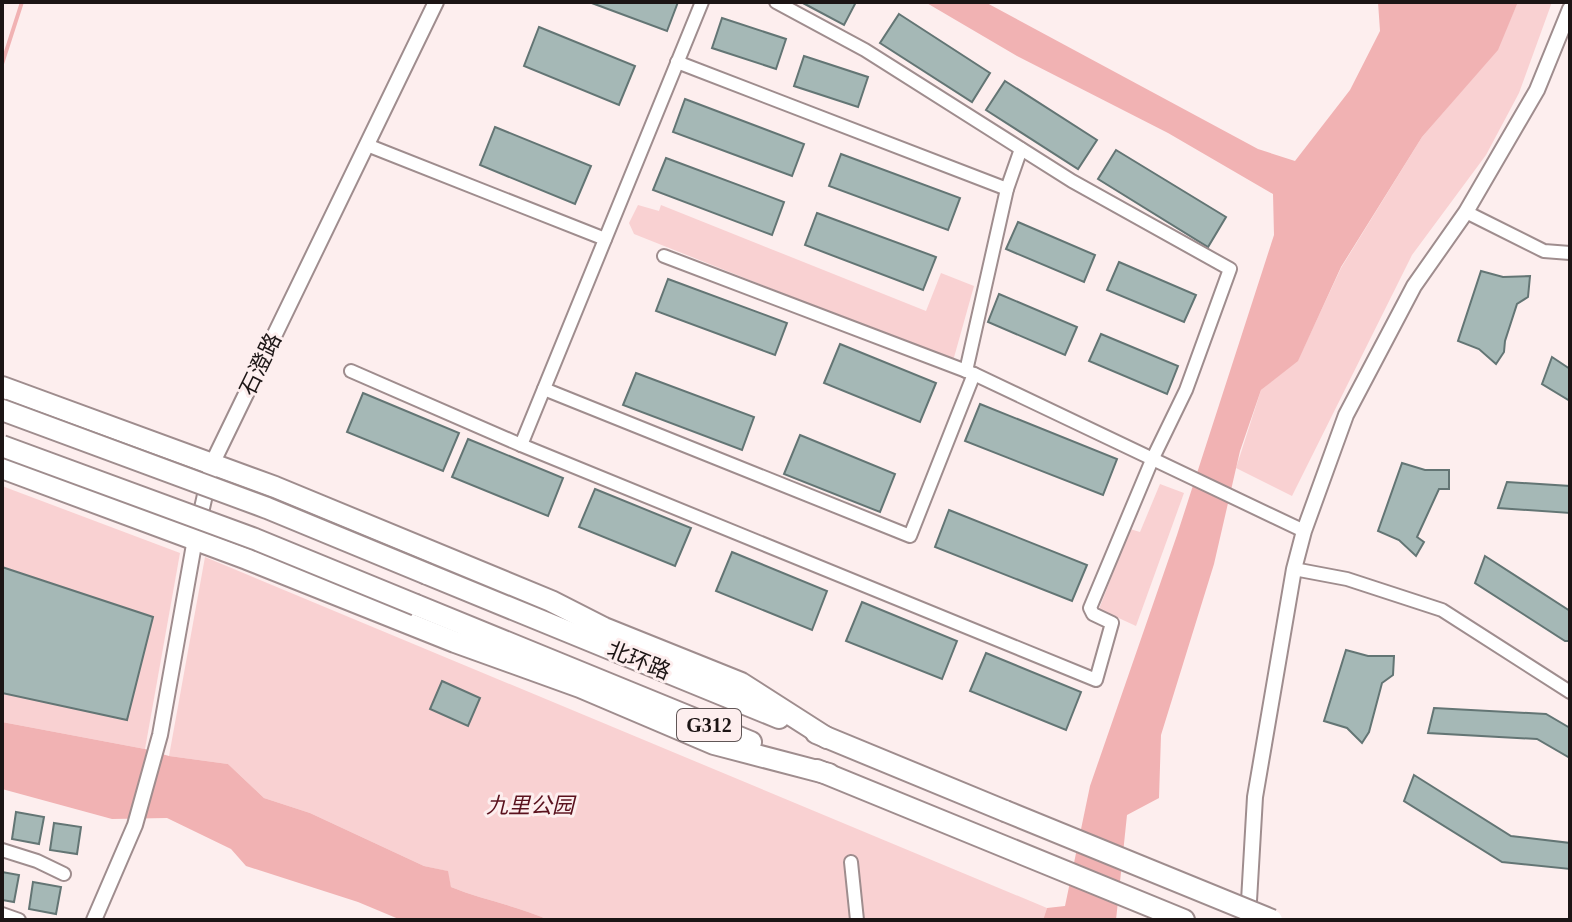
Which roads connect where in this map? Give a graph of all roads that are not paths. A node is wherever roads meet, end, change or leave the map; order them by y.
1 (436, 2) edge
2 (702, 2) edge
3 (776, 2) edge
4 (1570, 9) edge
5 (677, 62) junction
6 (367, 145) junction
7 (1021, 149) junction
8 (1007, 189) junction
9 (1466, 212) junction
10 (605, 239) junction
11 (1570, 253) edge
12 (664, 256) dead end
13 (351, 371) dead end
14 (970, 373) junction
15 (2, 387) edge
16 (544, 389) junction
17 (2, 410) edge
18 (521, 445) junction
19 (2, 446) edge
20 (1152, 460) junction
21 (212, 464) junction
22 (2, 468) edge
23 (1304, 531) junction
24 (195, 539) junction
25 (1294, 569) junction
26 (1570, 692) edge
27 (827, 738) junction
28 (829, 774) junction
29 (2, 850) edge
30 (851, 862) dead end
31 (64, 874) dead end
32 (2, 914) edge
33 (19, 920) edge
34 (94, 920) edge
35 (857, 920) edge
36 (1184, 920) edge
37 (1248, 920) edge
38 (1272, 920) edge

1 - 6 street, 石澄路
2 - 5 street
3 - 7 street
4 - 9 street
5 - 8 street
5 - 10 street
6 - 10 street
6 - 21 street, 石澄路
7 - 8 street
7 - 20 street
8 - 14 street
9 - 11 street
9 - 23 street
10 - 16 street
12 - 14 street
13 - 18 street
14 - 16 street
14 - 20 street
15 - 21 highway
16 - 18 street
17 - 27 highway, 北环路 / G312, bridge
18 - 20 street
19 - 28 highway, 北环路 / G312, bridge
20 - 23 street
21 - 24 street, 石澄路
21 - 27 highway
22 - 24 highway
23 - 25 street
24 - 28 highway
24 - 34 street, 石澄路
25 - 26 street
25 - 37 street
27 - 38 highway, 北环路 / G312, bridge
28 - 36 highway, 北环路 / G312
29 - 31 street
30 - 35 street
32 - 33 street

